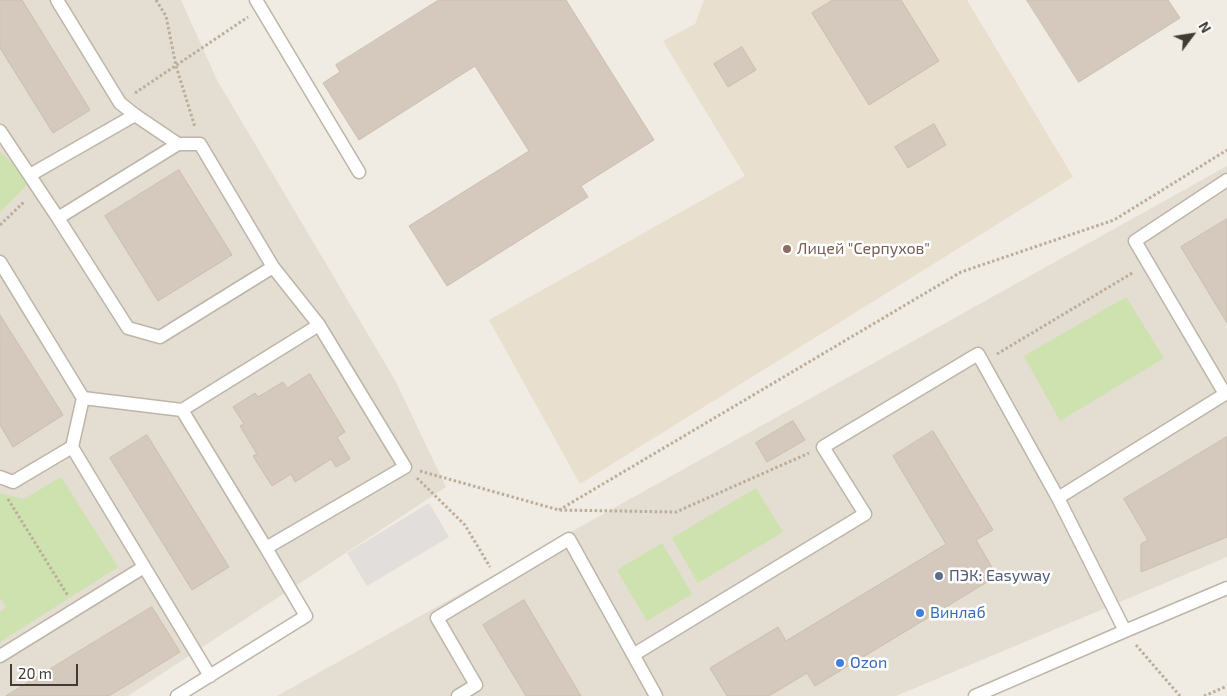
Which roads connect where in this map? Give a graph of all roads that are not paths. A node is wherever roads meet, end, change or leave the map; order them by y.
1 (57, 0) edge
2 (258, 4) edge
3 (135, 115) junction
4 (0, 131) edge
5 (178, 144) junction
6 (359, 172) dead end
7 (30, 175) junction
8 (1227, 180) edge
9 (58, 218) junction
10 (0, 262) edge
11 (273, 267) junction
12 (319, 325) junction
13 (83, 398) junction
14 (182, 410) junction
15 (72, 448) junction
16 (0, 477) edge
17 (1058, 498) junction
18 (266, 548) junction
19 (144, 567) junction
20 (1227, 588) edge
21 (1125, 632) junction
22 (633, 655) junction
23 (0, 656) edge
24 (210, 676) junction
25 (177, 696) edge
26 (458, 696) edge
27 (656, 696) edge
28 (975, 696) edge

1 - 3 lane
2 - 6 lane
3 - 5 lane
3 - 7 lane
4 - 7 lane
5 - 9 lane
5 - 11 lane
7 - 9 lane
8 - 17 lane
9 - 11 lane
10 - 13 lane
11 - 12 lane
12 - 14 lane
12 - 18 lane
13 - 14 lane
13 - 15 lane
14 - 18 lane
15 - 16 lane
15 - 19 lane
17 - 21 lane
17 - 22 lane
18 - 24 lane
19 - 23 lane
19 - 24 lane
20 - 21 lane
21 - 28 lane
22 - 26 lane
22 - 27 lane
24 - 25 lane

